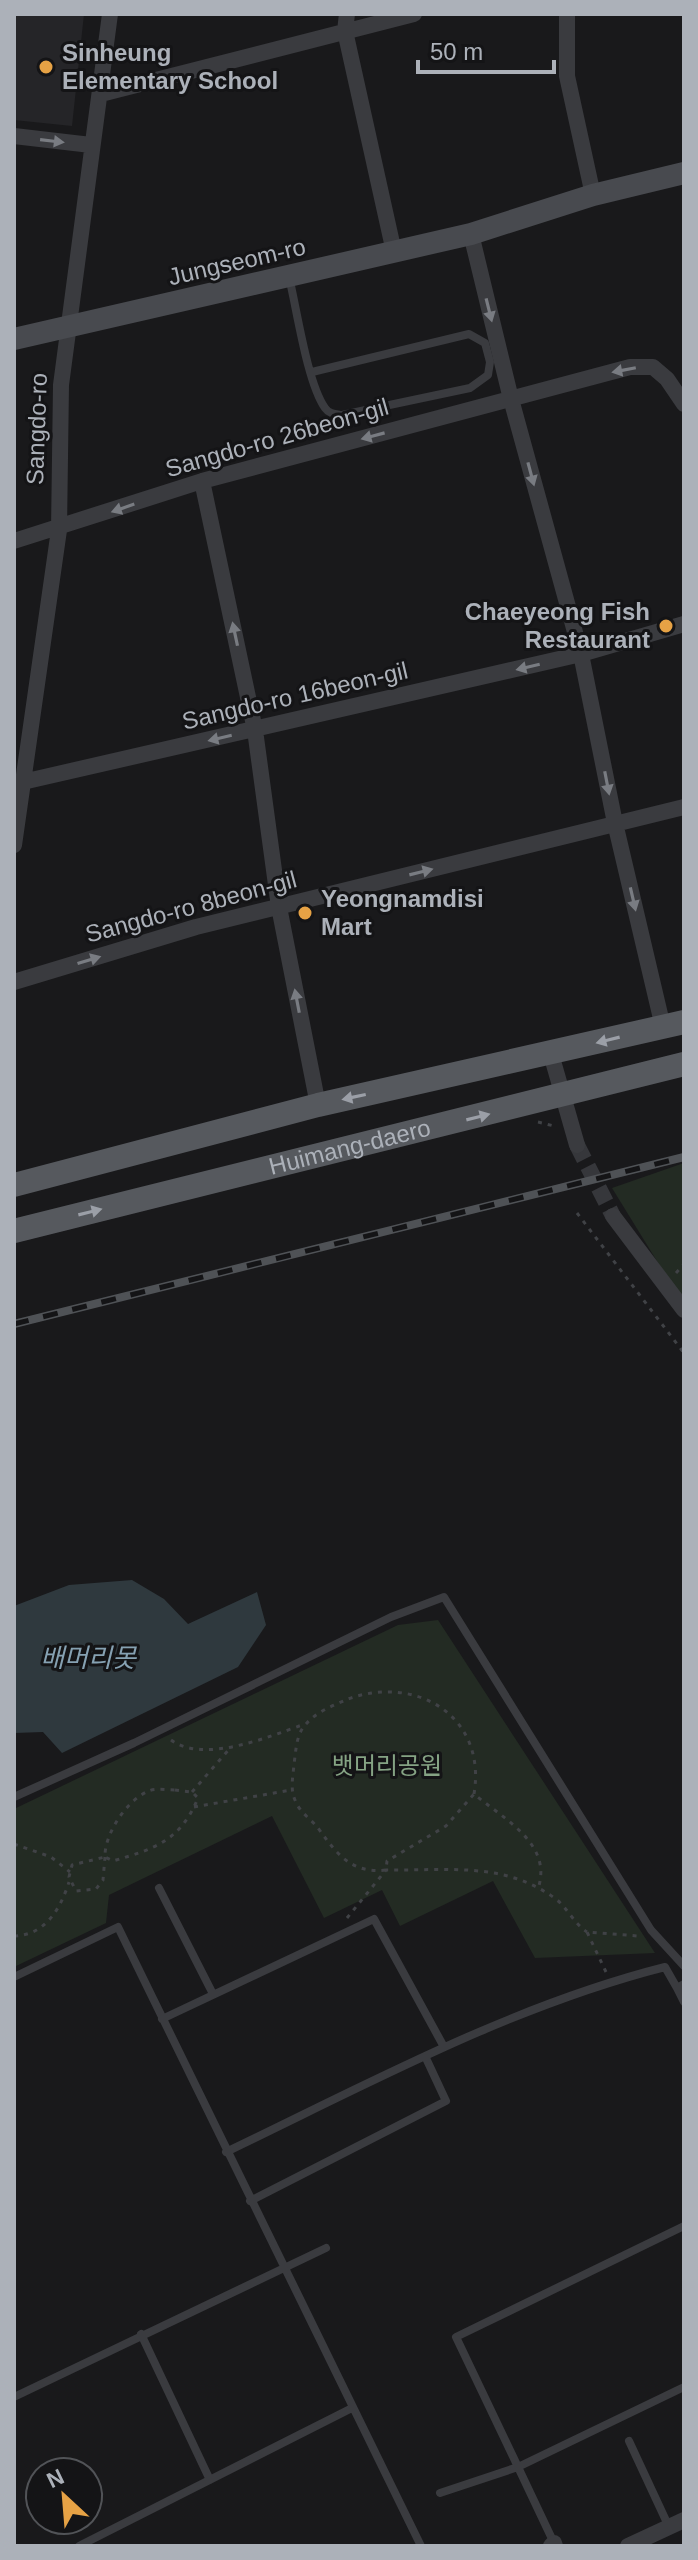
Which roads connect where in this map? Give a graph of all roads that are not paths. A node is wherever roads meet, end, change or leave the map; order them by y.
1 (110, 14) edge
2 (347, 14) edge
3 (414, 14) edge
4 (567, 14) edge
5 (345, 31) junction
6 (101, 94) junction
7 (14, 136) edge
8 (91, 145) junction
9 (684, 173) edge
10 (593, 195) junction
11 (471, 234) junction
12 (394, 252) junction
13 (289, 276) junction
14 (69, 327) junction
15 (14, 339) edge
16 (312, 372) junction
17 (511, 399) junction
18 (684, 404) edge
19 (202, 481) junction
20 (59, 530) junction
21 (14, 541) edge
22 (684, 624) edge
23 (581, 654) junction
24 (255, 730) junction
25 (17, 784) edge
26 (684, 807) edge
27 (615, 823) junction
28 (14, 845) edge
29 (279, 907) junction
30 (14, 982) edge
31 (674, 1024) edge
32 (551, 1054) junction
33 (684, 1064) edge
34 (560, 1097) junction
35 (318, 1105) junction
36 (577, 1145) tunnel mouth
37 (14, 1185) edge
38 (613, 1216) tunnel mouth
39 (14, 1231) edge
40 (684, 1310) edge
41 (14, 1797) edge
42 (159, 1888) dead end
43 (684, 1966) edge
44 (14, 1977) edge
45 (680, 1986) edge
46 (213, 1994) junction
47 (684, 2002) edge
48 (162, 2019) junction
49 (444, 2047) junction
50 (425, 2056) junction
51 (226, 2152) junction
52 (250, 2201) junction
53 (684, 2226) edge
54 (326, 2248) dead end
55 (282, 2267) junction
56 (141, 2334) junction
57 (684, 2387) edge
58 (14, 2397) edge
59 (352, 2408) junction
60 (629, 2441) dead end
61 (518, 2467) junction
62 (210, 2480) junction
63 (440, 2493) dead end
64 (677, 2523) edge
65 (553, 2545) edge
66 (79, 2546) edge
67 (421, 2546) edge
68 (628, 2546) edge

1 - 6 street, Sangdo-ro
2 - 5 street
3 - 5 street
4 - 10 street
5 - 6 street
5 - 12 street
6 - 8 street, Sangdo-ro
7 -> 8 street
8 - 14 street, Sangdo-ro
9 - 10 main road, Jungseom-ro
10 - 11 main road, Jungseom-ro
11 - 12 main road, Jungseom-ro
11 -> 17 street
12 - 13 main road, Jungseom-ro
13 - 14 main road, Jungseom-ro
13 - 16 lane
14 - 15 main road, Jungseom-ro
14 - 20 street, Sangdo-ro
16 - 16 lane
18 -> 17 street, Sangdo-ro 26beon-gil
17 -> 19 street, Sangdo-ro 26beon-gil
17 -> 23 street
19 -> 20 street, Sangdo-ro 26beon-gil
24 -> 19 street
20 - 21 street, Sangdo-ro 26beon-gil
20 - 25 street, Sangdo-ro
22 - 23 street, Sangdo-ro 16beon-gil
23 -> 24 street, Sangdo-ro 16beon-gil
23 -> 27 street
24 -> 25 street, Sangdo-ro 16beon-gil
24 - 29 street
25 - 28 street, Sangdo-ro
26 - 27 street, Sangdo-ro 8beon-gil
29 -> 27 street, Sangdo-ro 8beon-gil
27 -> 31 street, Huimang-daero
30 -> 29 street, Sangdo-ro 8beon-gil
35 -> 29 street
31 -> 32 main road, Huimang-daero
32 - 34 street
32 -> 35 main road, Huimang-daero
33 - 34 main road, Huimang-daero
34 - 36 street
39 -> 34 main road, Huimang-daero
35 - 37 main road, Huimang-daero
38 - 40 street
41 - 43 lane
42 - 46 lane
44 - 48 lane
45 - 47 lane
45 - 49 lane
46 - 48 lane
46 - 49 lane
48 - 51 lane
49 - 50 lane
50 - 51 lane
50 - 52 lane
51 - 52 lane
52 - 55 lane
53 - 61 lane
54 - 55 lane
55 - 56 lane
55 - 59 lane
56 - 58 lane
56 - 62 lane
57 - 61 lane
59 - 62 lane
59 - 67 lane
60 - 64 lane
61 - 63 lane
61 - 65 lane
62 - 66 lane
64 - 68 street

